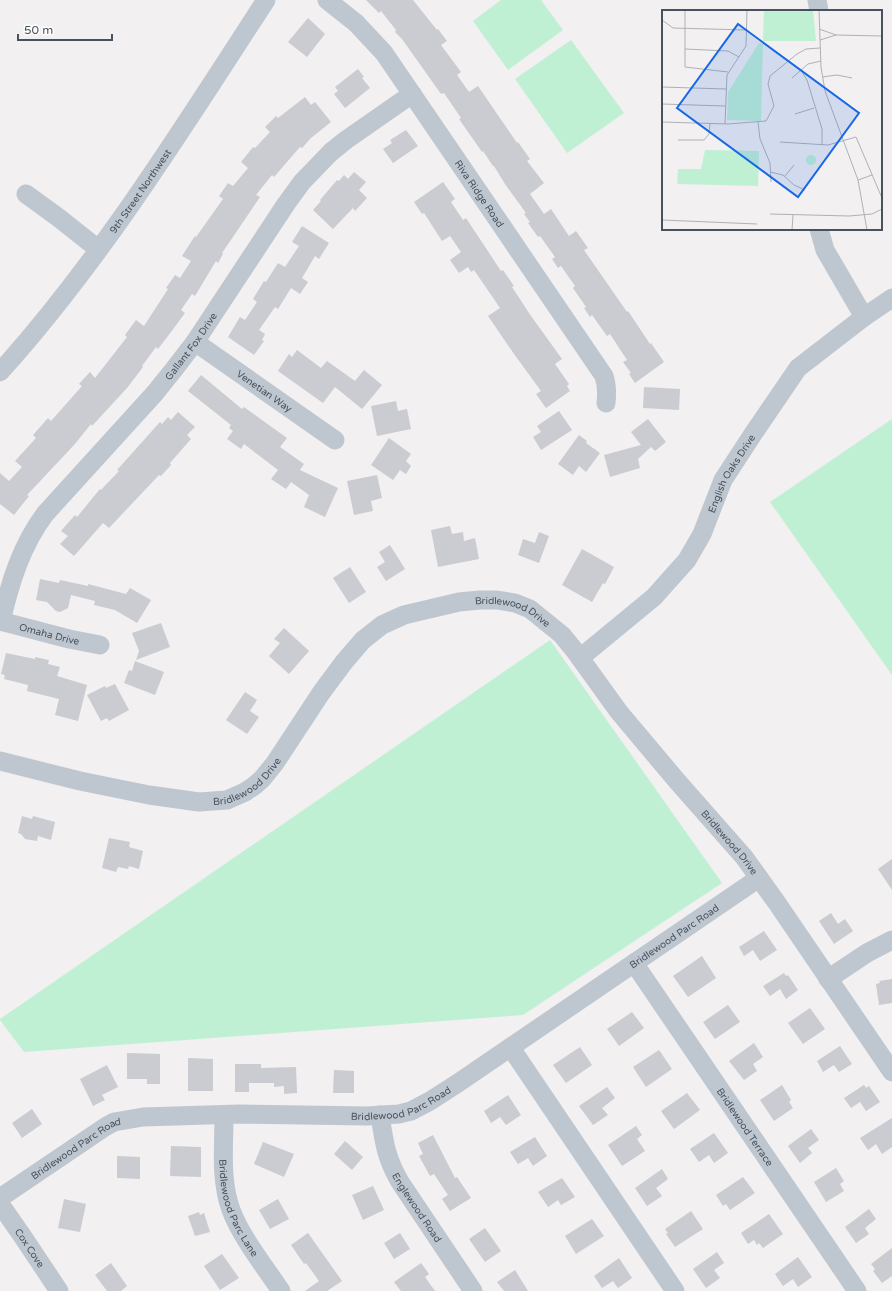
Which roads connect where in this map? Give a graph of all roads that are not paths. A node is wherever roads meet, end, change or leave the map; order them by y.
1 (266, 0) edge
2 (327, 0) edge
3 (817, 0) edge
4 (819, 10) edge
5 (412, 94) junction
6 (26, 194) dead end
7 (819, 230) edge
8 (98, 249) junction
9 (892, 298) edge
10 (864, 317) junction
11 (195, 342) junction
12 (0, 372) edge
13 (606, 403) dead end
14 (335, 440) dead end
15 (0, 621) edge
16 (100, 645) dead end
17 (580, 658) junction
18 (0, 761) edge
19 (759, 878) junction
20 (892, 940) edge
21 (634, 963) junction
22 (828, 979) junction
23 (511, 1048) junction
24 (892, 1072) edge
25 (224, 1115) junction
26 (380, 1115) junction
27 (0, 1198) edge
28 (0, 1204) edge
29 (59, 1291) edge
30 (281, 1291) edge
31 (473, 1291) edge
32 (675, 1291) edge
33 (857, 1291) edge

1 - 8 street, 9th Street Northwest
2 - 5 street, Riva Ridge Road
3 - 4 street
5 - 11 street, Gallant Fox Drive
5 - 13 street, Riva Ridge Road
6 - 8 street
7 - 10 street
8 - 12 street, 9th Street Northwest
9 - 10 street, English Oaks Drive
10 - 17 street, English Oaks Drive
11 - 14 street, Venetian Way
11 - 15 street, Gallant Fox Drive
15 - 16 street, Omaha Drive
17 - 18 street, Bridlewood Drive
17 - 19 street, Bridlewood Drive
19 - 21 street, Bridlewood Parc Road
19 - 22 street, Bridlewood Drive
20 - 22 street
21 - 23 street, Bridlewood Parc Road
21 - 33 street, Bridlewood Terrace
22 - 24 street, Bridlewood Drive
23 - 26 street, Bridlewood Parc Road
23 - 32 street
25 - 26 street, Bridlewood Parc Road
25 - 27 street, Bridlewood Parc Road
25 - 30 street, Bridlewood Parc Lane
26 - 31 street, Englewood Road
28 - 29 street, Cox Cove

